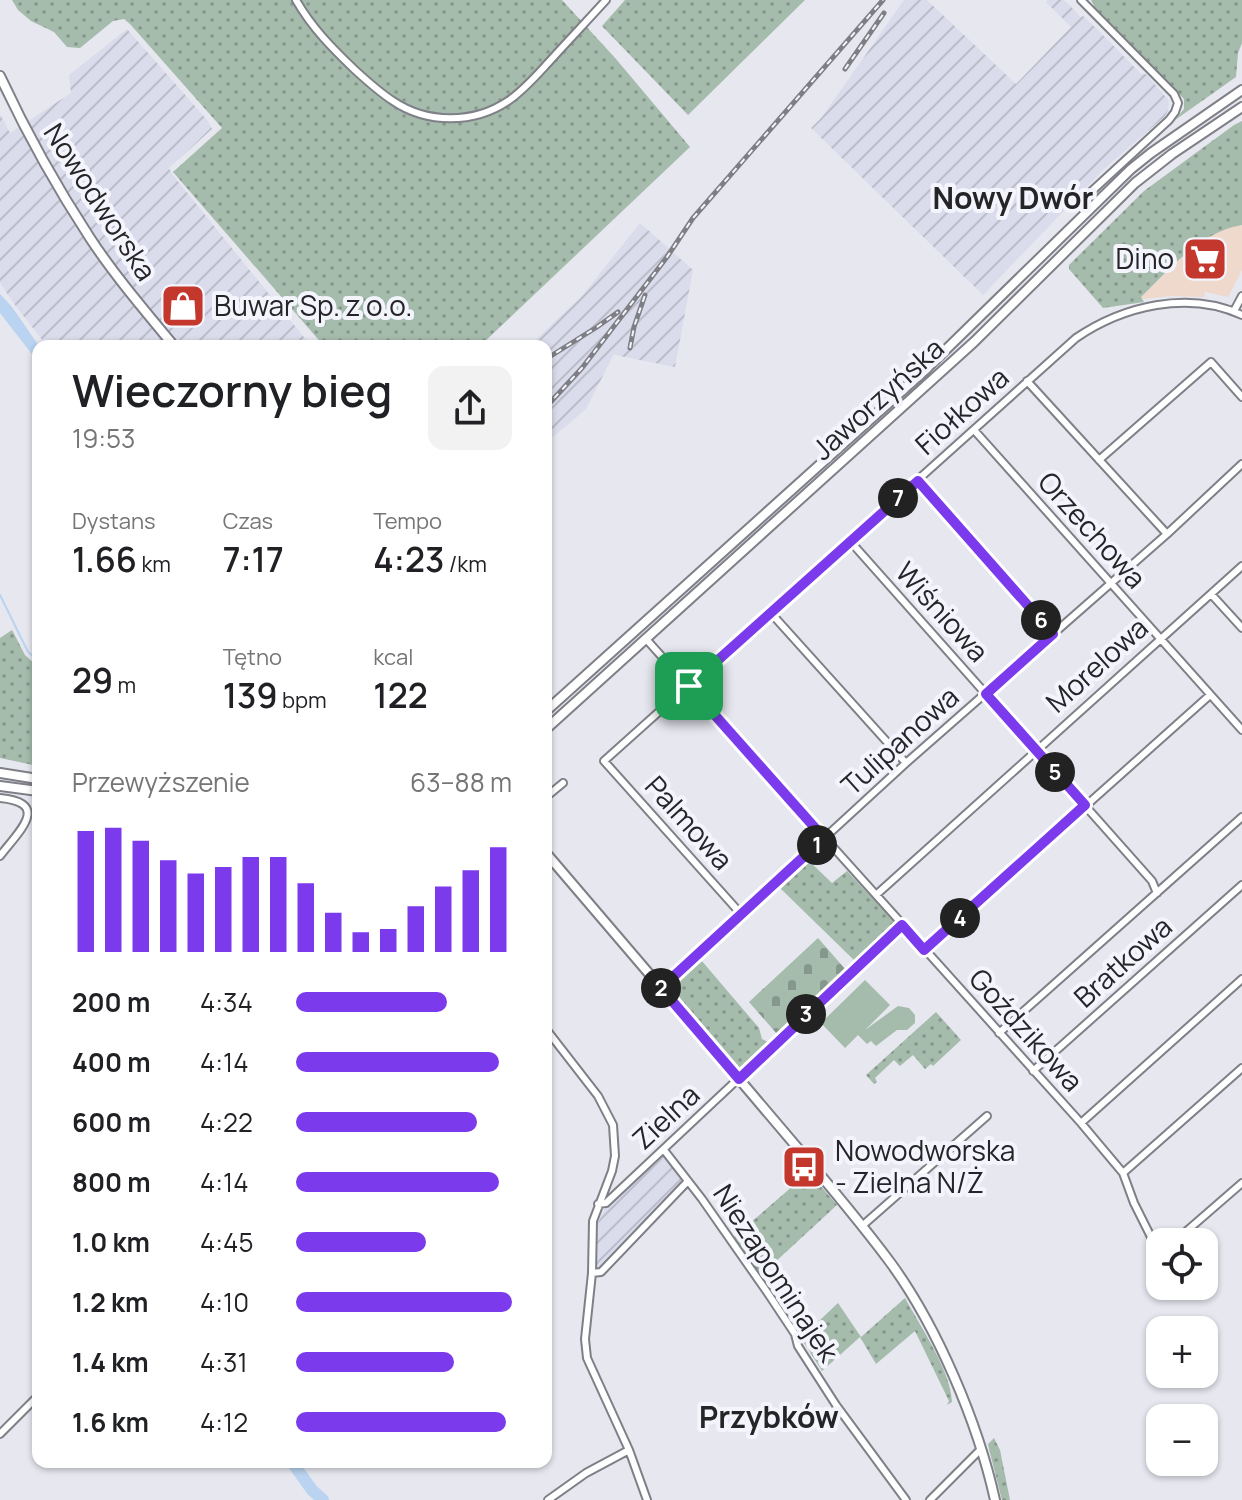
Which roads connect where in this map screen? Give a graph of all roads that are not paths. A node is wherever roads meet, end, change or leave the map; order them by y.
1 (296, 0) edge
2 (606, 0) edge
3 (1081, 0) edge
4 (0, 76) edge
5 (1242, 90) edge
6 (1242, 107) edge
7 (1081, 201) dead end
8 (1242, 296) edge
9 (1234, 311) junction
10 (1242, 315) edge
11 (169, 340) edge
12 (1027, 381) junction
13 (1242, 397) edge
14 (974, 430) junction
15 (1099, 460) junction
16 (1242, 464) edge
17 (918, 481) junction
18 (1167, 534) junction
19 (850, 541) junction
20 (1242, 566) edge
21 (1110, 584) junction
22 (1211, 594) junction
23 (770, 612) junction
24 (1242, 628) edge
25 (1053, 634) junction
26 (646, 639) junction
27 (1160, 639) junction
28 (689, 686) junction
29 (986, 694) junction
30 (1210, 695) junction
31 (552, 706) edge
32 (552, 724) edge
33 (1242, 730) edge
34 (1036, 750) junction
35 (604, 761) joint
36 (906, 763) junction
37 (0, 773) edge
38 (32, 778) edge
39 (563, 783) dead end
40 (0, 786) edge
41 (32, 790) edge
42 (552, 792) edge
43 (0, 798) edge
44 (1085, 805) junction
45 (1242, 817) edge
46 (824, 838) junction
47 (0, 856) edge
48 (552, 860) edge
49 (1242, 885) edge
50 (1157, 893) junction
51 (876, 895) junction
52 (741, 914) junction
53 (902, 925) junction
54 (924, 950) junction
55 (1242, 979) edge
56 (661, 988) junction
57 (999, 1033) junction
58 (552, 1037) edge
59 (1242, 1068) edge
60 (1033, 1071) junction
61 (739, 1079) junction
62 (987, 1116) dead end
63 (1081, 1123) junction
64 (664, 1150) junction
65 (1123, 1173) junction
66 (688, 1181) junction
67 (1242, 1183) edge
68 (598, 1204) junction
69 (862, 1226) junction
70 (1190, 1228) edge
71 (1146, 1229) edge
72 (592, 1273) junction
73 (32, 1402) edge
74 (0, 1434) edge
75 (981, 1449) junction
76 (629, 1450) junction
77 (548, 1500) edge
78 (647, 1500) edge
79 (906, 1500) edge
80 (930, 1500) edge
81 (995, 1500) edge

1 - 2 street
3 - 7 street
4 - 11 main road, Nowodworska
5 - 31 main road, Jaworzyńska
6 - 26 main road, Jaworzyńska
8 - 9 street
9 - 10 street, Fiołkowa
9 - 12 street, Fiołkowa
12 - 14 street, Fiołkowa
12 - 15 street
13 - 15 street
14 - 17 street, Fiołkowa
14 - 21 street, Orzechowa
15 - 18 street
16 - 18 street, Tulipanowa
17 - 19 street, Fiołkowa
17 - 25 street
18 - 21 street, Tulipanowa
19 - 23 street, Fiołkowa
19 - 29 street, Wiśniowa
20 - 22 street, Morelowa
21 - 25 street, Tulipanowa
21 - 27 street, Orzechowa
22 - 24 street
22 - 27 street, Morelowa
23 - 28 street, Fiołkowa
23 - 36 street
25 - 29 street, Tulipanowa
26 - 28 street, Goździkowa
26 - 32 main road, Jaworzyńska
27 - 30 street, Orzechowa
27 - 34 street, Morelowa
28 - 35 street, Fiołkowa
28 - 46 street, Goździkowa
29 - 34 street, Wiśniowa
29 - 36 street, Tulipanowa
30 - 33 street, Orzechowa
30 - 44 street
34 - 44 street, Wiśniowa
34 - 51 street, Morelowa
35 - 52 street, Palmowa
36 - 46 street, Tulipanowa
37 - 38 main road
39 - 42 street
40 - 41 main road
43 - 47 street
44 - 50 street, Wiśniowa
44 - 54 street
45 - 50 street
46 - 51 street, Goździkowa
46 - 52 street, Tulipanowa
48 - 56 main road
49 - 60 street, Bratkowa
50 - 57 street
51 - 53 street, Goździkowa
52 - 56 street, Tulipanowa
53 - 54 street, Goździkowa
53 - 61 street, Zielna
54 - 57 street, Goździkowa
55 - 63 street
56 - 61 main road
57 - 60 street, Goździkowa
58 - 68 street
59 - 65 street
60 - 63 street, Goździkowa
61 - 64 street, Zielna
61 - 69 main road
62 - 69 street
63 - 65 street, Goździkowa
64 - 66 street, Niezapominajek
64 - 68 street, Zielna
65 - 71 street, Goździkowa
66 - 72 street
66 - 79 street, Niezapominajek
67 - 70 street
68 - 72 street
69 - 75 main road
72 - 76 street
73 - 74 street
75 - 80 street
75 - 81 main road
76 - 77 street
76 - 78 street

